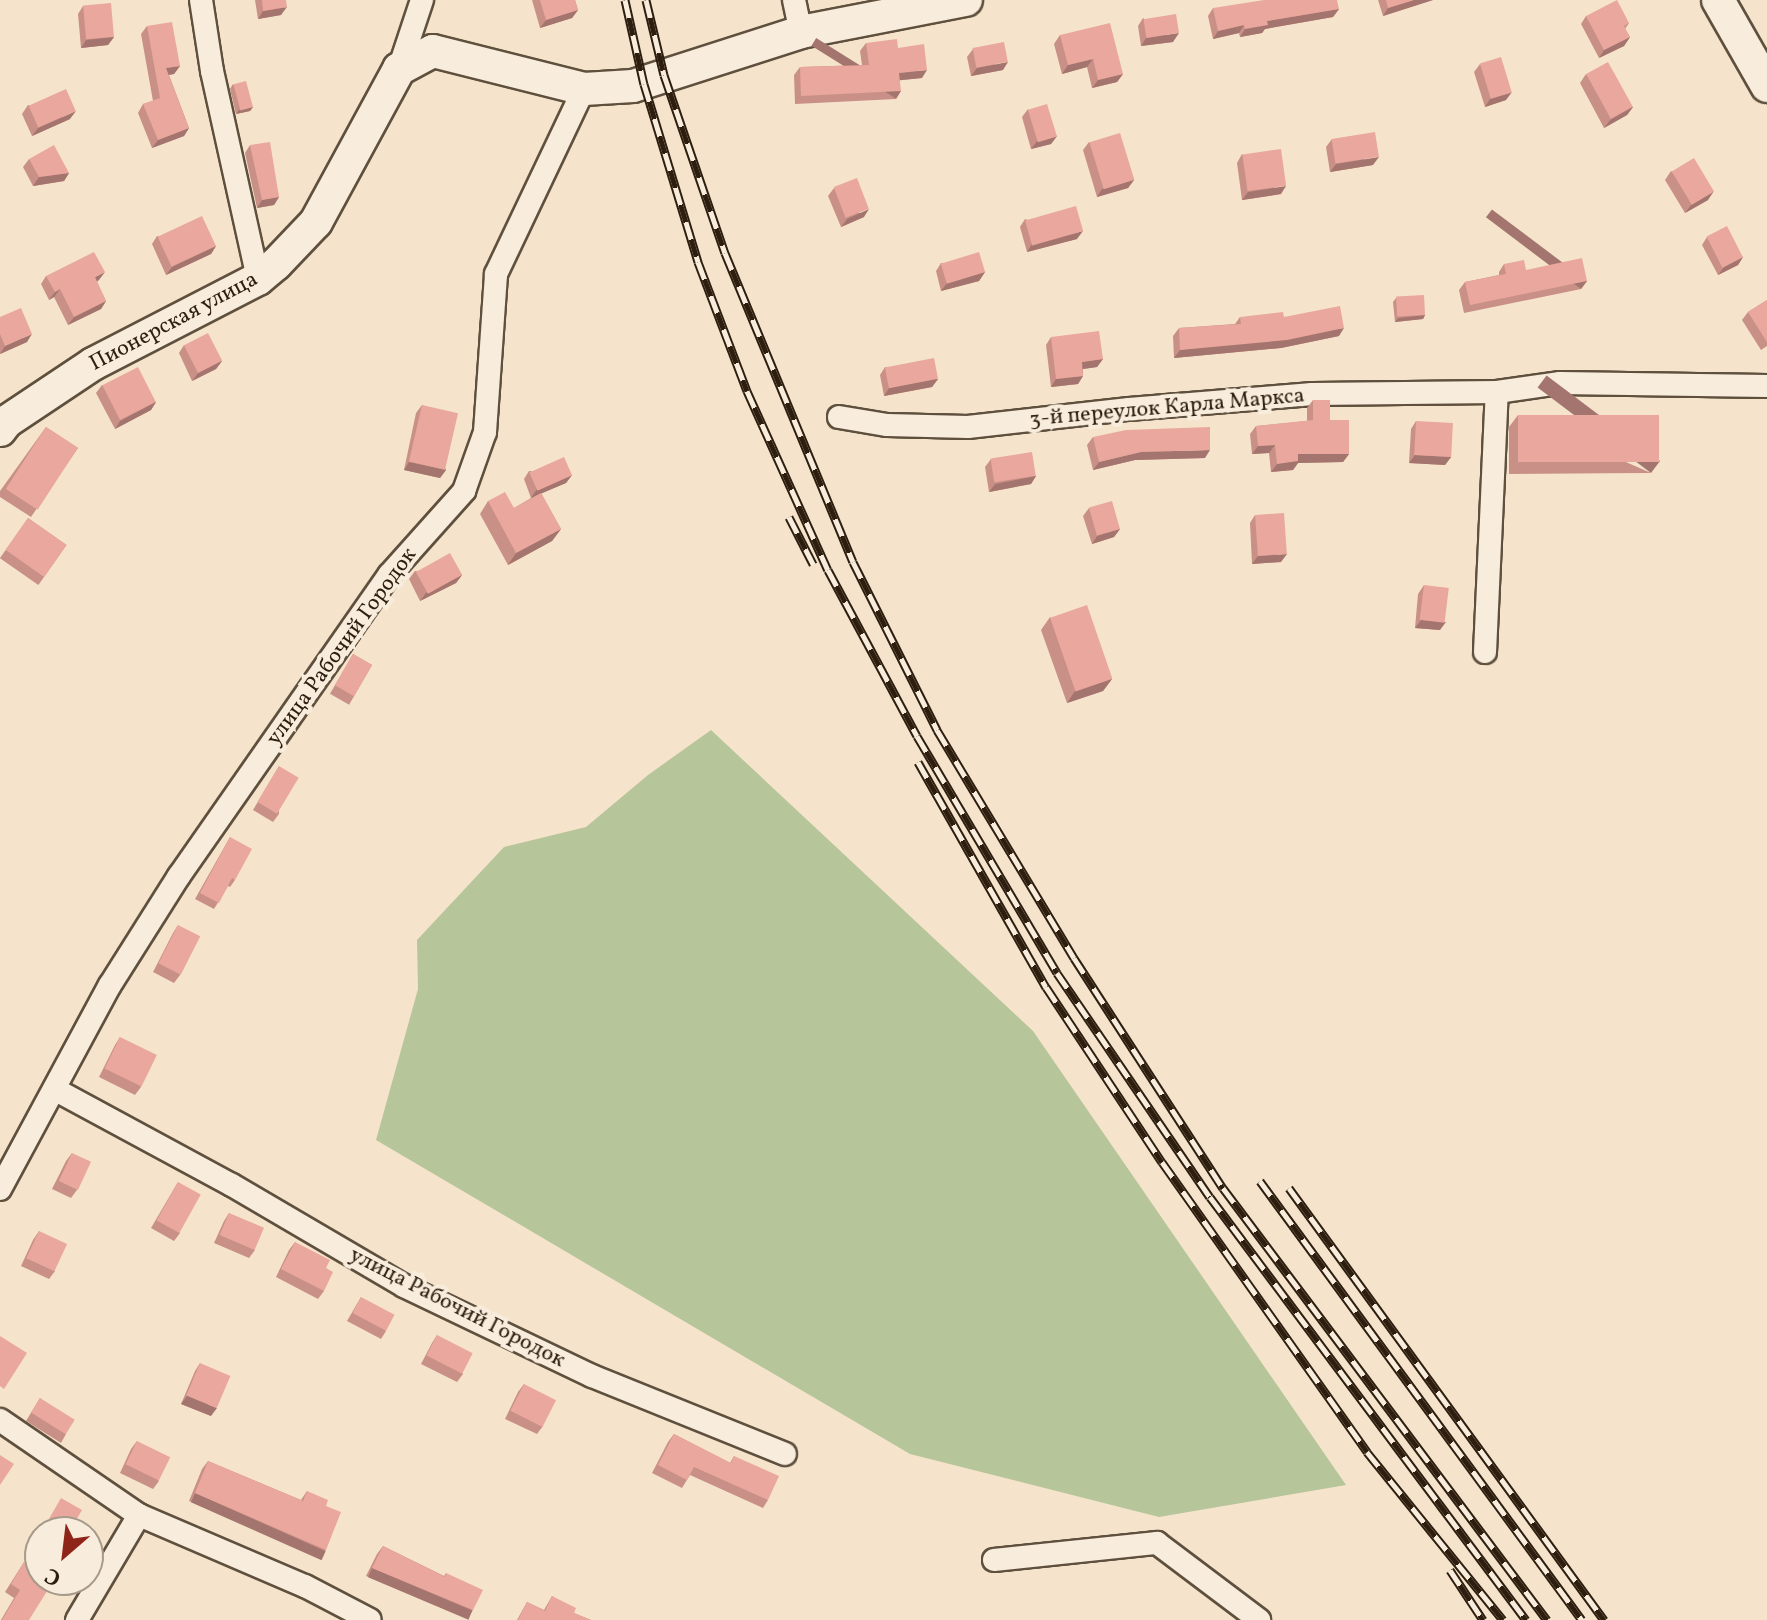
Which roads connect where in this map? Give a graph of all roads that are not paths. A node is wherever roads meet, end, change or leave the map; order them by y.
1 (201, 0) edge
2 (422, 0) edge
3 (794, 0) edge
4 (966, 0) edge
5 (1718, 0) edge
6 (801, 32) junction
7 (399, 69) junction
8 (1767, 86) edge
9 (584, 89) junction
10 (258, 279) junction
11 (1767, 386) edge
12 (1497, 392) junction
13 (839, 417) dead end
14 (2, 423) edge
15 (1485, 652) dead end
16 (56, 1090) junction
17 (0, 1189) edge
18 (0, 1420) edge
19 (785, 1454) dead end
20 (139, 1515) junction
21 (994, 1560) dead end
22 (77, 1620) edge
23 (370, 1620) edge
24 (1259, 1620) edge

1 - 10 street
2 - 7 street
3 - 6 street
4 - 6 street
5 - 8 street
6 - 9 street
7 - 9 street
7 - 10 street, Пионерская улица
9 - 16 street, улица Рабочий Городок
10 - 14 street, Пионерская улица
11 - 12 street, 3-й переулок Карла Маркса
12 - 13 street, 3-й переулок Карла Маркса
12 - 15 street
16 - 17 street, улица Рабочий Городок
16 - 19 street, улица Рабочий Городок
18 - 20 street
20 - 22 street
20 - 23 street
21 - 24 street

